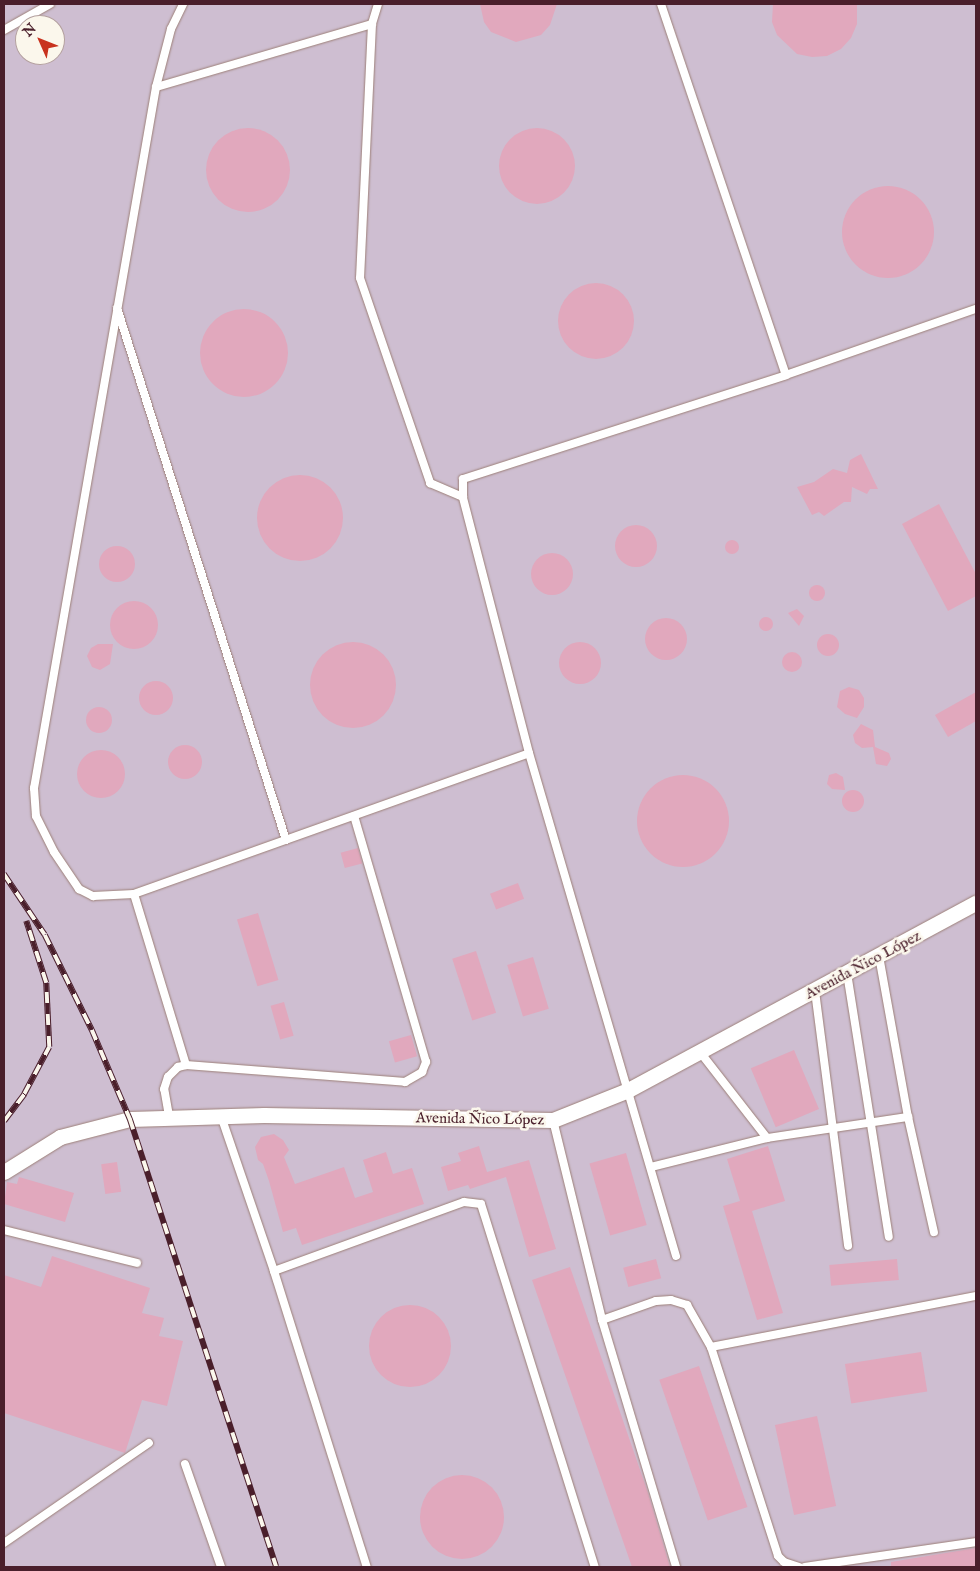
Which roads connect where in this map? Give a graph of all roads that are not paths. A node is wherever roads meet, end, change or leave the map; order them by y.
1 (50, 4) edge
2 (183, 4) edge
3 (378, 4) edge
4 (661, 4) edge
5 (372, 24) junction
6 (4, 30) edge
7 (156, 87) junction
8 (117, 305) junction
9 (976, 309) edge
10 (786, 375) junction
11 (463, 497) junction
12 (529, 753) junction
13 (354, 816) junction
14 (286, 840) junction
15 (134, 894) junction
16 (976, 903) edge
17 (879, 956) junction
18 (847, 973) junction
19 (815, 991) junction
20 (700, 1052) junction
21 (186, 1065) junction
22 (628, 1090) junction
23 (169, 1116) junction
24 (221, 1116) junction
25 (908, 1117) junction
26 (553, 1120) junction
27 (871, 1123) junction
28 (833, 1128) junction
29 (768, 1138) junction
30 (650, 1167) junction
31 (4, 1172) edge
32 (4, 1230) edge
33 (934, 1232) dead end
34 (889, 1237) dead end
35 (848, 1246) dead end
36 (676, 1256) dead end
37 (137, 1263) dead end
38 (274, 1271) junction
39 (976, 1296) edge
40 (602, 1320) junction
41 (711, 1347) junction
42 (149, 1443) dead end
43 (185, 1464) dead end
44 (4, 1542) edge
45 (976, 1542) edge
46 (221, 1567) edge
47 (367, 1567) edge
48 (595, 1567) edge
49 (676, 1567) edge
50 (799, 1567) edge
51 (805, 1567) edge

1 - 6 lane
2 - 7 lane
3 - 5 lane
4 - 10 lane
5 - 7 lane
5 - 11 lane
7 - 8 lane
8 - 14 lane
8 - 15 lane
9 - 10 lane
10 - 11 lane
11 - 12 lane
12 - 13 lane
12 - 22 lane
13 - 14 lane
13 - 21 lane
14 - 15 lane
15 - 21 lane
16 - 17 street, Avenida Ñico López
17 - 18 street, Avenida Ñico López
17 - 25 lane
18 - 19 street, Avenida Ñico López
18 - 27 lane
19 - 20 street, Avenida Ñico López
19 - 28 lane
20 - 22 street, Avenida Ñico López
20 - 29 lane
21 - 23 lane
22 - 26 street, Avenida Ñico López
22 - 30 lane
23 - 24 street, Avenida Ñico López
23 - 31 street, Avenida Ñico López
24 - 26 street, Avenida Ñico López
24 - 38 lane
25 - 27 lane
25 - 33 lane
26 - 40 lane
27 - 28 lane
27 - 34 lane
28 - 29 lane
28 - 35 lane
29 - 30 lane
30 - 36 lane
32 - 37 lane
38 - 47 lane
38 - 48 lane
39 - 41 lane
40 - 41 lane
40 - 49 lane
41 - 50 lane
42 - 44 lane
43 - 46 lane
45 - 51 lane

